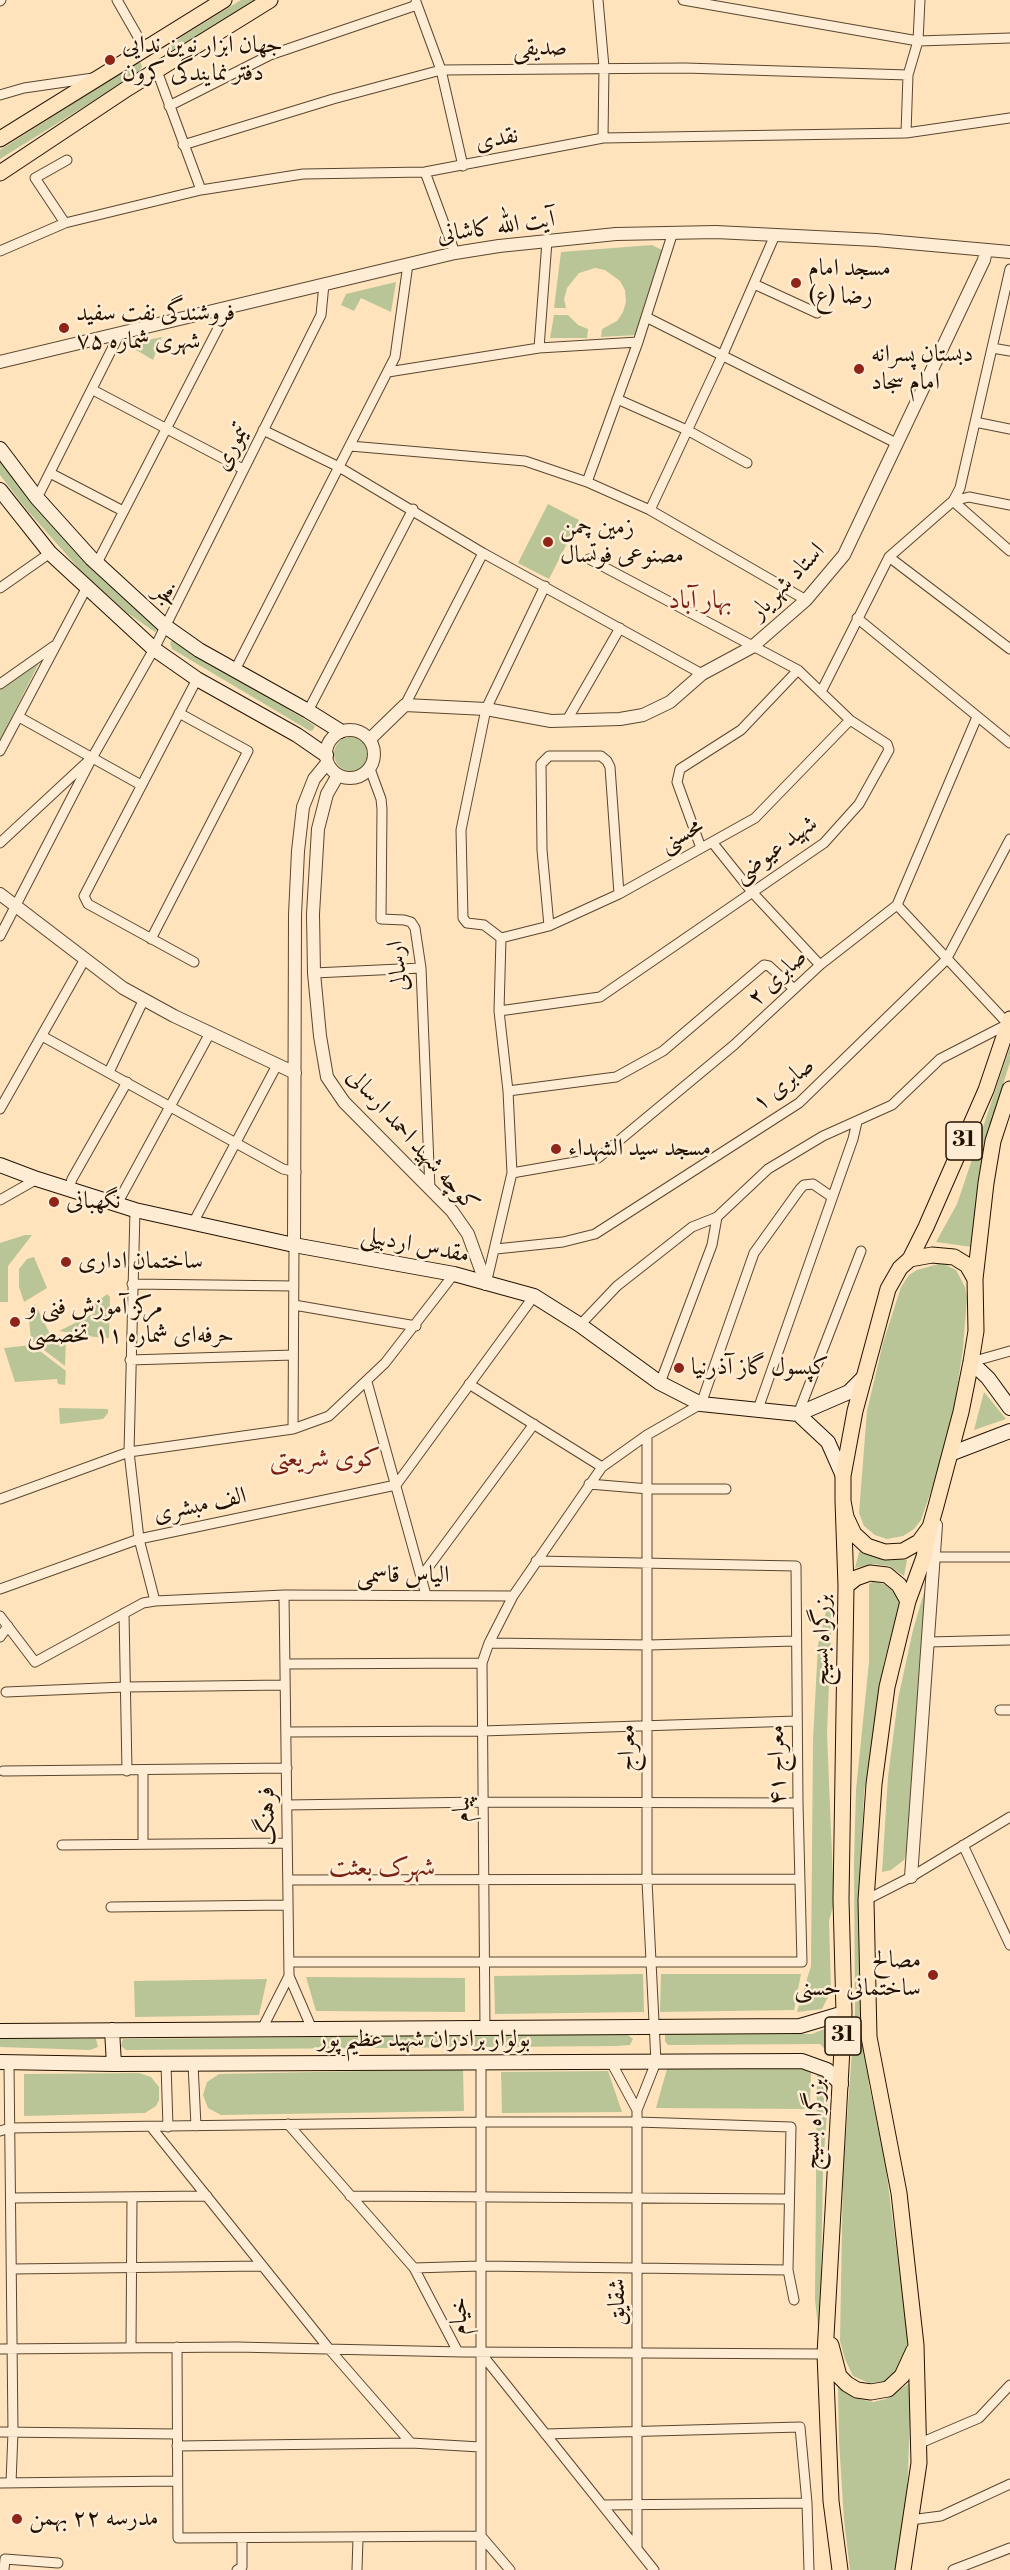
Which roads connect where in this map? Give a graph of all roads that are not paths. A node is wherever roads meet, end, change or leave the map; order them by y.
1 (117, 0) edge
2 (224, 0) edge
3 (270, 0) edge
4 (598, 0) edge
5 (682, 0) edge
6 (920, 0) edge
7 (416, 3) edge
8 (1010, 38) edge
9 (918, 41) junction
10 (145, 49) junction
11 (604, 67) junction
12 (441, 70) junction
13 (157, 71) junction
14 (908, 75) junction
15 (99, 77) junction
16 (0, 95) edge
17 (170, 106) junction
18 (1010, 118) edge
19 (906, 133) junction
20 (603, 138) junction
21 (0, 139) edge
22 (183, 145) junction
23 (67, 160) dead end
24 (463, 166) junction
25 (425, 172) junction
26 (0, 173) edge
27 (201, 190) junction
28 (65, 223) junction
29 (673, 232) junction
30 (775, 235) junction
31 (547, 241) junction
32 (986, 250) junction
33 (0, 251) edge
34 (1010, 252) edge
35 (455, 253) junction
36 (408, 264) junction
37 (1010, 271) edge
38 (324, 284) junction
39 (754, 284) junction
40 (229, 307) junction
41 (817, 313) dead end
42 (646, 317) junction
43 (120, 333) junction
44 (638, 342) junction
45 (539, 348) junction
46 (992, 348) junction
47 (1010, 351) edge
48 (723, 354) junction
49 (0, 362) edge
50 (388, 372) junction
51 (93, 390) junction
52 (617, 399) junction
53 (975, 422) junction
54 (166, 428) junction
55 (1010, 429) edge
56 (262, 430) junction
57 (687, 430) junction
58 (896, 443) junction
59 (350, 446) junction
60 (0, 449) edge
61 (747, 464) dead end
62 (339, 467) junction
63 (243, 469) junction
64 (50, 473) junction
65 (587, 482) junction
66 (0, 490) edge
67 (36, 498) junction
68 (953, 501) junction
69 (1010, 505) edge
70 (413, 509) junction
71 (650, 510) junction
72 (123, 511) junction
73 (1010, 551) edge
74 (50, 553) junction
75 (483, 553) junction
76 (890, 557) junction
77 (589, 559) dead end
78 (97, 563) junction
79 (545, 586) junction
80 (87, 587) junction
81 (0, 588) edge
82 (806, 600) junction
83 (857, 618) junction
84 (165, 626) junction
85 (620, 628) junction
86 (57, 644) junction
87 (752, 646) junction
88 (154, 649) junction
89 (1010, 649) edge
90 (798, 670) junction
91 (234, 672) junction
92 (702, 674) junction
93 (197, 679) junction
94 (0, 684) edge
95 (821, 692) junction
96 (405, 705) junction
97 (486, 709) junction
98 (308, 711) junction
99 (179, 713) junction
100 (19, 717) junction
101 (977, 717) junction
102 (567, 720) junction
103 (850, 720) junction
104 (340, 731) junction
105 (370, 739) junction
106 (1010, 743) edge
107 (0, 751) edge
108 (92, 758) junction
109 (326, 759) junction
110 (370, 769) junction
111 (338, 775) junction
112 (141, 785) junction
113 (1010, 839) edge
114 (712, 842) junction
115 (0, 843) edge
116 (701, 848) junction
117 (298, 856) junction
118 (316, 861) junction
119 (752, 892) junction
120 (0, 894) edge
121 (619, 894) junction
122 (897, 905) junction
123 (16, 907) junction
124 (549, 926) junction
125 (0, 936) edge
126 (151, 939) junction
127 (501, 939) junction
128 (85, 959) junction
129 (946, 960) junction
130 (194, 962) dead end
131 (820, 965) junction
132 (421, 968) junction
133 (314, 973) junction
134 (794, 989) junction
135 (144, 999) junction
136 (499, 1011) junction
137 (1009, 1022) edge
138 (210, 1033) junction
139 (42, 1036) junction
140 (277, 1065) junction
141 (109, 1072) junction
142 (295, 1073) junction
143 (127, 1082) junction
144 (1010, 1089) edge
145 (508, 1091) junction
146 (170, 1106) junction
147 (0, 1110) edge
148 (857, 1122) junction
149 (234, 1142) junction
150 (0, 1165) edge
151 (296, 1172) junction
152 (512, 1173) junction
153 (37, 1179) junction
154 (69, 1190) junction
155 (430, 1190) junction
156 (832, 1197) junction
157 (0, 1200) edge
158 (117, 1204) junction
159 (135, 1210) junction
160 (717, 1217) junction
161 (193, 1223) junction
162 (294, 1245) junction
163 (496, 1248) junction
164 (861, 1251) dead end
165 (910, 1259) junction
166 (454, 1274) junction
167 (975, 1279) junction
168 (132, 1284) junction
169 (486, 1284) junction
170 (294, 1286) junction
171 (534, 1296) junction
172 (294, 1305) junction
173 (580, 1325) junction
174 (416, 1326) junction
175 (1010, 1352) edge
176 (293, 1355) junction
177 (130, 1360) junction
178 (971, 1362) junction
179 (865, 1376) junction
180 (367, 1382) junction
181 (660, 1383) junction
182 (469, 1384) junction
183 (701, 1404) junction
184 (758, 1408) junction
185 (1010, 1408) edge
186 (798, 1413) junction
187 (534, 1424) junction
188 (293, 1429) junction
189 (1010, 1431) edge
190 (648, 1435) junction
191 (129, 1452) junction
192 (950, 1454) junction
193 (602, 1467) junction
194 (843, 1476) junction
195 (589, 1484) junction
196 (396, 1485) junction
197 (649, 1489) junction
198 (726, 1489) dead end
199 (0, 1499) edge
200 (843, 1501) junction
201 (936, 1506) junction
202 (930, 1527) junction
203 (139, 1539) junction
204 (934, 1557) junction
205 (1010, 1557) edge
206 (536, 1561) junction
207 (647, 1563) junction
208 (421, 1577) junction
209 (846, 1586) junction
210 (0, 1589) edge
211 (284, 1595) junction
212 (426, 1595) junction
213 (513, 1596) junction
214 (154, 1601) junction
215 (908, 1601) junction
216 (124, 1613) junction
217 (0, 1616) edge
218 (8, 1626) junction
219 (0, 1637) edge
220 (1010, 1640) edge
221 (795, 1641) junction
222 (928, 1642) junction
223 (489, 1643) junction
224 (649, 1645) junction
225 (482, 1663) junction
226 (285, 1664) junction
227 (285, 1685) junction
228 (125, 1687) junction
229 (6, 1692) dead end
230 (1000, 1710) dead end
231 (1010, 1710) edge
232 (797, 1721) junction
233 (649, 1725) junction
234 (482, 1731) junction
235 (286, 1732) junction
236 (286, 1768) junction
237 (3, 1771) dead end
238 (127, 1771) junction
239 (142, 1771) junction
240 (483, 1802) junction
241 (647, 1803) junction
242 (798, 1803) junction
243 (287, 1805) junction
244 (1010, 1817) edge
245 (288, 1843) junction
246 (144, 1844) junction
247 (62, 1845) dead end
248 (963, 1845) junction
249 (911, 1877) junction
250 (799, 1879) junction
251 (288, 1880) junction
252 (483, 1881) junction
253 (647, 1881) junction
254 (866, 1900) junction
255 (288, 1905) junction
256 (111, 1907) dead end
257 (1010, 1945) edge
258 (651, 1961) junction
259 (289, 1962) junction
260 (483, 1963) junction
261 (289, 1976) junction
262 (844, 2013) junction
263 (655, 2026) junction
264 (485, 2028) junction
265 (262, 2029) junction
266 (312, 2029) junction
267 (112, 2030) junction
268 (0, 2031) edge
269 (4, 2062) edge
270 (481, 2062) junction
271 (611, 2062) junction
272 (656, 2062) junction
273 (114, 2064) junction
274 (166, 2064) junction
275 (193, 2064) junction
276 (841, 2084) junction
277 (637, 2110) junction
278 (482, 2122) junction
279 (637, 2122) junction
280 (288, 2124) junction
281 (196, 2126) junction
282 (168, 2127) junction
283 (152, 2128) junction
284 (5, 2130) edge
285 (207, 2196) junction
286 (350, 2196) junction
287 (481, 2196) junction
288 (132, 2197) junction
289 (638, 2197) junction
290 (11, 2198) junction
291 (788, 2199) junction
292 (11, 2219) junction
293 (0, 2224) edge
294 (262, 2266) junction
295 (480, 2266) junction
296 (131, 2267) junction
297 (414, 2268) junction
298 (12, 2269) junction
299 (638, 2270) junction
300 (788, 2270) junction
301 (0, 2296) edge
302 (12, 2296) junction
303 (794, 2300) dead end
304 (828, 2330) junction
305 (916, 2345) junction
306 (177, 2347) junction
307 (131, 2348) junction
308 (0, 2349) edge
309 (13, 2349) junction
310 (330, 2350) junction
311 (458, 2352) junction
312 (480, 2352) junction
313 (638, 2353) junction
314 (825, 2354) junction
315 (1010, 2385) edge
316 (636, 2430) junction
317 (0, 2432) edge
318 (13, 2432) junction
319 (177, 2434) junction
320 (545, 2434) junction
321 (411, 2443) junction
322 (918, 2444) junction
323 (177, 2446) junction
324 (480, 2447) junction
325 (177, 2481) junction
326 (0, 2483) edge
327 (10, 2483) junction
328 (1010, 2484) edge
329 (807, 2503) junction
330 (602, 2505) junction
331 (636, 2505) junction
332 (910, 2520) junction
333 (481, 2536) junction
334 (242, 2538) junction
335 (358, 2538) junction
336 (636, 2548) junction
337 (1010, 2548) edge
338 (58, 2563) dead end
339 (4, 2570) edge
340 (237, 2570) edge
341 (357, 2570) edge
342 (481, 2570) edge
343 (510, 2570) edge
344 (654, 2570) edge
345 (809, 2570) edge
346 (840, 2570) edge
347 (903, 2570) edge
348 (953, 2570) edge

1 - 10 street
2 - 10 main road
3 - 13 main road
4 - 11 street
5 - 9 street
6 - 9 street
7 - 12 street
7 - 17 street
8 - 9 street
9 - 14 street
10 - 13 main road
10 - 15 main road
11 - 12 street, صدیقی
11 - 14 street, صدیقی
11 - 20 street
12 - 22 street, صدیقی
12 - 24 street
13 - 17 street
13 - 26 main road
14 - 19 street
15 - 16 street
15 - 21 main road
17 - 22 street
18 - 19 street, نقدی
19 - 20 street, نقدی
20 - 24 street, نقدی
22 - 27 street
23 - 28 street
24 - 25 street, نقدی
25 - 27 street, نقدی
25 - 35 street
27 - 28 street, نقدی
28 - 33 street, نقدی
29 - 30 street, آیت الله کاشانی
29 - 31 street, آیت الله کاشانی
29 - 42 street
30 - 32 street, آیت الله کاشانی
30 - 39 street
31 - 35 street, آیت الله کاشانی
31 - 45 street
32 - 34 street, آیت الله کاشانی
32 - 58 street, استاد شهریار
35 - 36 street, آیت الله کاشانی
36 - 38 street, آیت الله کاشانی
36 - 50 street
37 - 46 street
38 - 40 street, آیت الله کاشانی
38 - 56 street, تیموری
39 - 41 street
39 - 48 street
40 - 43 street, آیت الله کاشانی
40 - 54 street
42 - 44 street
42 - 48 street
43 - 49 street, آیت الله کاشانی
43 - 51 street
44 - 45 street
44 - 52 street
45 - 50 street
46 - 47 street
46 - 53 street
48 - 57 street
48 - 58 street
50 - 59 street
51 - 54 street
51 - 64 street
52 - 57 street
52 - 65 street
53 - 55 street
53 - 68 street
54 - 63 street
54 - 72 street
56 - 62 street
56 - 63 street, تیموری
57 - 61 street
57 - 71 street
58 - 82 street, استاد شهریار
59 - 62 street
59 - 65 street
60 - 67 main road, فجر
62 - 70 street
62 - 91 street
63 - 84 street, تیموری
64 - 67 street
64 - 72 street
65 - 71 street
66 - 74 main road, فجر
67 - 78 main road, فجر
68 - 69 street
68 - 73 street
68 - 76 street
70 - 75 street
70 - 98 street
71 - 82 street
72 - 78 street
74 - 80 main road, فجر
74 - 81 street
75 - 79 street
75 - 96 street
76 - 83 street
76 - 89 street
77 - 87 street, شهید عیوضی
78 - 84 main road, فجر
79 - 85 street
79 - 97 street
80 - 86 street
80 - 88 main road, فجر
82 - 87 street, استاد شهریار
83 - 95 street
83 - 101 street
84 - 88 street, تیموری
84 - 91 main road, فجر
85 - 92 street
85 - 102 street
86 - 94 street
86 - 100 street
87 - 90 street, شهید عیوضی
87 - 92 street, استاد شهریار
88 - 93 main road, فجر
88 - 108 street, تیموری
90 - 95 street, شهید عیوضی
90 - 116 street
91 - 98 main road, فجر
92 - 102 street, استاد شهریار
93 - 99 street
93 - 109 main road, فجر
95 - 103 street, شهید عیوضی
96 - 97 street, استاد شهریار
96 - 105 street
97 - 102 street, استاد شهریار
97 - 127 street
98 - 104 main road, فجر
99 - 112 street
99 - 126 street
100 - 107 street
100 - 108 street
101 - 106 street
101 - 122 street, صابری ۲
103 - 114 street, محسنی
103 - 119 street, شهید عیوضی
104 - 105 street
104 - 109 street
105 - 110 street
108 - 112 street
108 - 115 street
108 - 123 street, تیموری
109 - 111 street
109 - 117 street
110 - 111 street
110 - 132 street, ارسالی
111 - 118 street, کوچه شهید احمد ارسالی
112 - 126 street
113 - 129 street, صابری ۱
114 - 116 street, محسنی
114 - 119 street
116 - 121 street, محسنی
117 - 118 street
117 - 142 street
118 - 133 street, کوچه شهید احمد ارسالی
119 - 131 street
119 - 136 street, شهید عیوضی
120 - 123 street
121 - 124 street, محسنی
121 - 124 street
122 - 129 street
122 - 131 street, صابری ۲
123 - 125 street, تیموری
123 - 128 street
124 - 127 street, محسنی
126 - 130 street
127 - 136 street
128 - 135 street
128 - 139 street
129 - 137 street
129 - 163 street, صابری ۱
131 - 134 street, صابری ۲
132 - 133 street
132 - 155 street, ارسالی
133 - 155 street, کوچه شهید احمد ارسالی
134 - 145 street
134 - 152 street, صابری ۲
135 - 138 street
135 - 141 street
136 - 145 street
137 - 148 street
137 - 165 main road, بزرگراه بسیج / 31
138 - 140 street
138 - 146 street
139 - 141 street
139 - 147 street
140 - 142 street
140 - 149 street
141 - 143 street
142 - 151 street
143 - 146 street
143 - 154 street
144 - 167 main road, بزرگراه بسیج / 31
145 - 152 street
146 - 149 street
146 - 158 street
148 - 156 street
148 - 160 street
149 - 151 street
149 - 161 street
150 - 153 main road, مقدس اردبیلی
151 - 162 street
152 - 163 street
153 - 154 main road, مقدس اردبیلی
153 - 157 street
154 - 158 main road, مقدس اردبیلی
155 - 169 street, کوچه شهید احمد ارسالی
156 - 183 street
156 - 184 street
158 - 159 main road, مقدس اردبیلی
159 - 161 main road, مقدس اردبیلی
159 - 168 street
160 - 173 street
160 - 181 street
161 - 162 main road, مقدس اردبیلی
162 - 166 main road, مقدس اردبیلی
162 - 170 street
163 - 169 street
164 - 186 street
165 - 167 main road
165 - 179 main road, بزرگراه بسیج
166 - 169 main road, مقدس اردبیلی
166 - 174 street
167 - 178 main road, بزرگراه بسیج
168 - 170 street
168 - 177 street
169 - 171 main road, مقدس اردبیلی
170 - 172 street
171 - 173 main road, مقدس اردبیلی
171 - 182 street
172 - 174 street
172 - 176 street
173 - 181 main road, مقدس اردبیلی
174 - 180 street
175 - 178 street
176 - 177 street
176 - 188 street
177 - 191 street
178 - 185 main road
178 - 192 main road, بزرگراه بسیج
179 - 186 main road
179 - 194 main road, بزرگراه بسیج
180 - 188 street
180 - 196 street
181 - 183 main road, مقدس اردبیلی
182 - 187 street
182 - 196 street
183 - 184 main road, مقدس اردبیلی
183 - 190 street
184 - 186 main road, مقدس اردبیلی
186 - 194 main road
187 - 193 street
187 - 208 street
188 - 191 street
189 - 192 main road
190 - 193 street
190 - 197 street, معراج
191 - 199 street
191 - 203 street
192 - 201 main road, بزرگراه بسیج
193 - 195 street
194 - 200 main road, بزرگراه بسیج
195 - 197 street
195 - 206 street
196 - 203 street, الف مبشری
196 - 208 street
197 - 198 street
197 - 207 street, معراج
200 - 202 main road, بزرگراه بسیج
200 - 209 main road, بزرگراه بسیج / 31
201 - 202 main road, بزرگراه بسیج
201 - 204 street
202 - 215 main road, بزرگراه بسیج / 31
203 - 210 street, الف مبشری
203 - 214 street
204 - 205 street
204 - 222 street
206 - 207 street
206 - 213 street
207 - 221 street, معراج ۴۱
207 - 224 street, معراج
208 - 212 street
209 - 215 main road
209 - 262 main road, بزرگراه بسیج / 31
211 - 212 street, الیاس قاسمی
211 - 214 street, الیاس قاسمی
211 - 226 street, فرهنگ
212 - 213 street, الیاس قاسمی
213 - 223 street, پیام
214 - 216 street, الیاس قاسمی
215 - 254 main road, بزرگراه بسیج / 31
216 - 218 street, الیاس قاسمی
216 - 228 street
217 - 218 street
218 - 219 street
220 - 222 street
221 - 224 street
221 - 232 street, معراج ۴۱
222 - 249 street
223 - 224 street
223 - 225 street, پیام
224 - 233 street, معراج
225 - 226 street
225 - 234 street, پیام
226 - 227 street, فرهنگ
227 - 228 street
227 - 235 street, فرهنگ
228 - 229 street
228 - 238 street
230 - 231 street
232 - 233 street
232 - 242 street, معراج ۴۱
233 - 234 street
233 - 241 street, معراج
234 - 235 street
234 - 240 street, پیام
235 - 236 street, فرهنگ
236 - 239 street
236 - 243 street, فرهنگ
237 - 238 street
238 - 239 street
239 - 246 street
240 - 241 street
240 - 243 street
240 - 252 street, پیام
241 - 242 street
241 - 253 street, معراج
242 - 250 street, معراج ۴۱
243 - 245 street, فرهنگ
244 - 248 street
245 - 246 street
245 - 251 street, فرهنگ
246 - 247 street
248 - 249 street
248 - 257 street
249 - 254 street
250 - 253 street
250 - 258 street, معراج ۴۱
251 - 252 street
251 - 255 street, فرهنگ
252 - 253 street
252 - 260 street, پیام
253 - 258 street, معراج
254 - 305 main road, بزرگراه بسیج / 31
255 - 256 street
255 - 259 street, فرهنگ
258 - 260 street
258 - 263 street, معراج
259 - 260 street
259 - 261 street, فرهنگ
260 - 264 street, پیام
261 - 265 street, فرهنگ
261 - 266 street
262 - 263 main road, بولوار برادران شهید عظیم‌ پور
262 - 276 main road, بزرگراه بسیج / 31
263 - 264 main road, بولوار برادران شهید عظیم‌ پور
263 - 272 street, معراج
264 - 266 main road, بولوار برادران شهید عظیم‌ پور
265 - 266 main road, بولوار برادران شهید عظیم‌ پور
265 - 267 main road, بولوار برادران شهید عظیم‌ پور
267 - 268 main road, بولوار برادران شهید عظیم‌ پور
267 - 273 main road
269 - 273 main road, بولوار برادران شهید عظیم‌ پور
269 - 284 street
270 - 271 main road, بولوار برادران شهید عظیم‌ پور
270 - 275 main road, بولوار برادران شهید عظیم‌ پور
270 - 278 street, خیام
271 - 272 main road, بولوار برادران شهید عظیم‌ پور
271 - 277 street, شقایق
272 - 276 main road, بولوار برادران شهید عظیم‌ پور
272 - 277 street
273 - 274 main road, بولوار برادران شهید عظیم‌ پور
274 - 275 main road, بولوار برادران شهید عظیم‌ پور
274 - 282 street
275 - 281 street
276 - 304 main road, بزرگراه بسیج / 31
277 - 279 street, شقایق
278 - 279 street
278 - 280 street
278 - 287 street, خیام
279 - 289 street, شقایق
279 - 291 street
280 - 281 street
280 - 286 street
281 - 282 street
282 - 283 street
283 - 284 street
283 - 285 street
284 - 290 street
285 - 288 street
285 - 294 street
286 - 287 street
286 - 297 street
287 - 289 street
287 - 295 street, خیام
288 - 290 street
288 - 296 street
289 - 291 street
289 - 299 street, شقایق
290 - 292 street
291 - 300 street
292 - 293 street
292 - 298 street
294 - 296 street
294 - 310 street
295 - 297 street
295 - 299 street
295 - 312 street, خیام
296 - 298 street
296 - 307 street
297 - 311 street
298 - 302 street
299 - 300 street
299 - 313 street, شقایق
300 - 303 street
301 - 302 street
302 - 309 street
304 - 305 main road
304 - 314 main road, بزرگراه بسیج / 31
305 - 322 main road, بزرگراه بسیج / 31
306 - 307 street
306 - 310 street
306 - 319 street
307 - 309 street
308 - 309 street
309 - 318 street
310 - 311 street
310 - 321 street
311 - 312 street
312 - 313 street
312 - 320 street
312 - 324 street, خیام
313 - 314 street
313 - 316 street, شقایق
314 - 346 main road, بزرگراه بسیج / 31
315 - 322 street
316 - 320 street
316 - 329 street
316 - 331 street, شقایق
317 - 318 street
318 - 319 street
318 - 327 street
319 - 323 street
320 - 330 street
321 - 323 street
321 - 324 street
322 - 332 main road, بزرگراه بسیج / 31
323 - 325 street
324 - 333 street, خیام
325 - 327 street
325 - 334 street
326 - 327 street
328 - 332 street
329 - 331 street
329 - 345 street
330 - 331 street
330 - 336 street
331 - 336 street, شقایق
332 - 347 main road, بزرگراه بسیج / 31
333 - 335 street
333 - 342 street, خیام
333 - 343 street
334 - 335 street
334 - 340 street
335 - 341 street
336 - 344 street
337 - 348 street
338 - 339 street

